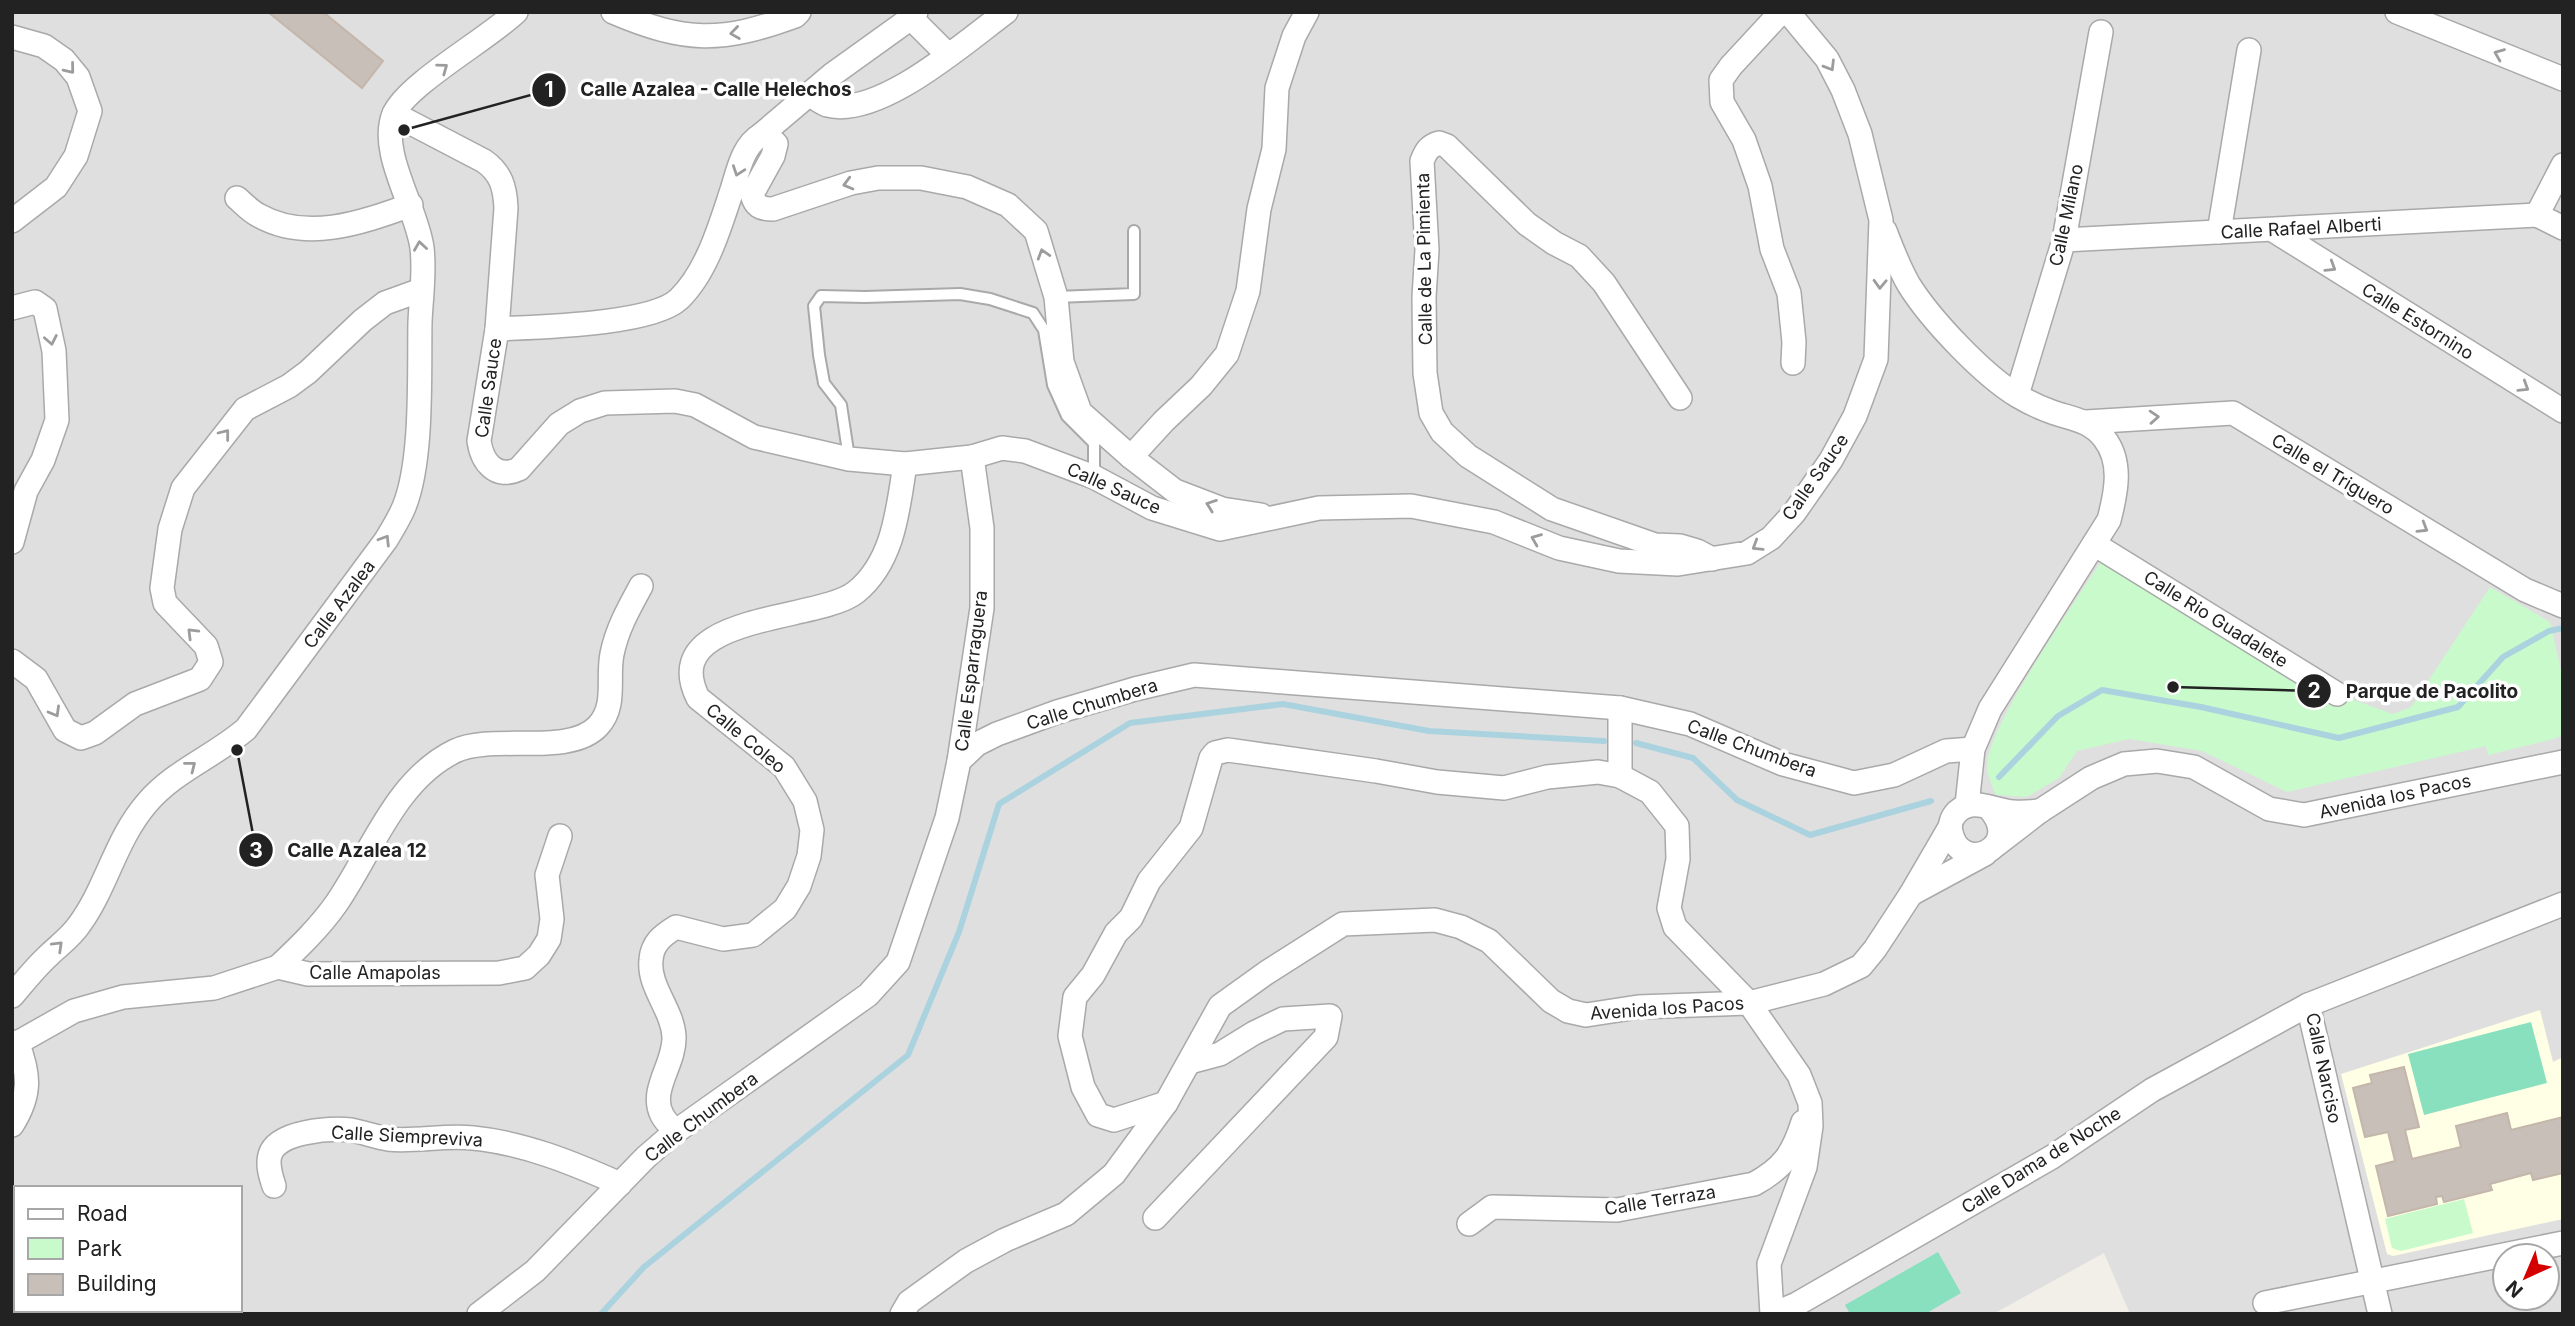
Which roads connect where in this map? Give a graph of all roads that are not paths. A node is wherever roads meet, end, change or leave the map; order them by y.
1 (516, 12) edge
2 (799, 12) edge
3 (1006, 12) edge
4 (1307, 12) edge
5 (1782, 12) edge
6 (1788, 12) edge
7 (2397, 12) edge
8 (621, 14) edge
9 (914, 15) edge
10 (2101, 32) dead end
11 (12, 37) edge
12 (2249, 50) dead end
13 (948, 55) junction
14 (2563, 79) edge
15 (808, 94) junction
16 (394, 114) junction
17 (761, 135) junction
18 (2563, 165) edge
19 (237, 198) dead end
20 (411, 205) junction
21 (2537, 215) junction
22 (1881, 220) junction
23 (12, 221) edge
24 (2563, 228) edge
25 (2273, 230) junction
26 (1134, 231) dead end
27 (2219, 232) junction
28 (2064, 240) junction
29 (421, 290) junction
30 (1056, 297) junction
31 (12, 308) edge
32 (497, 330) junction
33 (1793, 363) dead end
34 (2017, 396) junction
35 (1680, 398) dead end
36 (2563, 411) edge
37 (2086, 422) junction
38 (972, 457) junction
39 (1131, 457) junction
40 (849, 459) junction
41 (905, 464) junction
42 (1094, 477) junction
43 (1278, 517) junction
44 (12, 542) edge
45 (2094, 544) junction
46 (1712, 559) junction
47 (641, 586) dead end
48 (2563, 606) edge
49 (12, 661) edge
50 (2337, 694) dead end
51 (1620, 708) junction
52 (1973, 749) junction
53 (959, 761) junction
54 (2563, 762) edge
55 (1620, 776) junction
56 (1978, 806) junction
57 (2040, 811) junction
58 (1950, 827) junction
59 (560, 836) dead end
60 (1991, 849) junction
61 (1911, 894) junction
62 (2563, 904) edge
63 (278, 967) junction
64 (12, 996) edge
65 (1749, 1003) junction
66 (2308, 1006) junction
67 (15, 1044) edge
68 (1190, 1062) junction
69 (19, 1075) edge
70 (1810, 1103) junction
71 (1166, 1104) junction
72 (12, 1125) edge
73 (675, 1132) junction
74 (620, 1184) junction
75 (274, 1186) dead end
76 (1155, 1218) dead end
77 (1469, 1224) dead end
78 (2563, 1243) edge
79 (2372, 1283) junction
80 (2265, 1303) dead end
81 (900, 1310) edge
82 (479, 1314) edge
83 (1773, 1314) edge
84 (2380, 1314) edge

16 -> 1 street
2 -> 8 street
3 - 13 street
4 - 39 street
5 - 33 street
6 -> 22 street, Calle Sauce
14 -> 7 street
9 - 13 street
9 - 15 street
10 - 28 street, Calle Milano
11 -> 23 street
12 - 27 street
13 - 15 street
15 - 17 street
16 - 20 street, Calle Azalea
16 - 32 street, Calle Sauce
30 -> 17 street
17 -> 32 street
18 - 21 street
19 - 20 street
29 -> 20 street, Calle Azalea
21 - 24 street
21 - 25 street, Calle Rafael Alberti
22 - 34 street
22 -> 46 street, Calle Sauce
25 - 27 street, Calle Rafael Alberti
25 -> 36 street, Calle Estornino
26 - 30 lane
27 - 28 street, Calle Rafael Alberti
28 - 34 street, Calle Milano
49 -> 29 street
64 -> 29 street, Calle Azalea
30 - 39 street
31 -> 44 street
32 - 40 street, Calle Sauce
34 - 37 street
35 - 46 street, Calle de La Pimienta
37 - 45 street
37 -> 48 street, Calle el Triguero
38 - 41 street, Calle Sauce
38 - 42 street, Calle Sauce
38 - 53 street, Calle Esparraguera
43 -> 39 street
40 - 41 street, Calle Sauce
40 - 42 lane
41 - 73 street, Calle Coleo
42 - 43 street, Calle Sauce
46 -> 43 street, Calle Sauce
45 - 50 street, Calle Rio Guadalete
45 - 52 street
47 - 63 street
51 - 52 street, Calle Chumbera
51 - 53 street, Calle Chumbera
51 - 55 street
52 - 56 street
53 - 73 street, Calle Chumbera
54 - 57 street, Avenida los Pacos
55 - 65 street
55 - 71 street
56 - 57 street
56 - 58 street
56 - 60 street
57 - 60 street, Avenida los Pacos
58 - 60 street
58 - 61 street, Avenida los Pacos
59 - 63 street, Calle Amapolas
60 - 61 street, Avenida los Pacos
61 - 65 street, Avenida los Pacos
62 - 66 street, Calle Narciso
63 - 67 street, Calle Amapolas
65 - 68 street, Avenida los Pacos
65 - 70 street
66 - 79 street, Calle Narciso
66 - 83 street, Calle Dama de Noche
67 - 69 street
68 - 71 street, Avenida los Pacos
68 - 76 street
69 - 72 street
70 - 77 street, Calle Terraza
70 - 83 street
71 - 81 street, Avenida los Pacos
73 - 74 street, Calle Chumbera
74 - 75 street, Calle Siempreviva
74 - 82 street, Calle Chumbera
78 - 79 street
79 - 80 street
79 - 84 street, Calle Narciso

